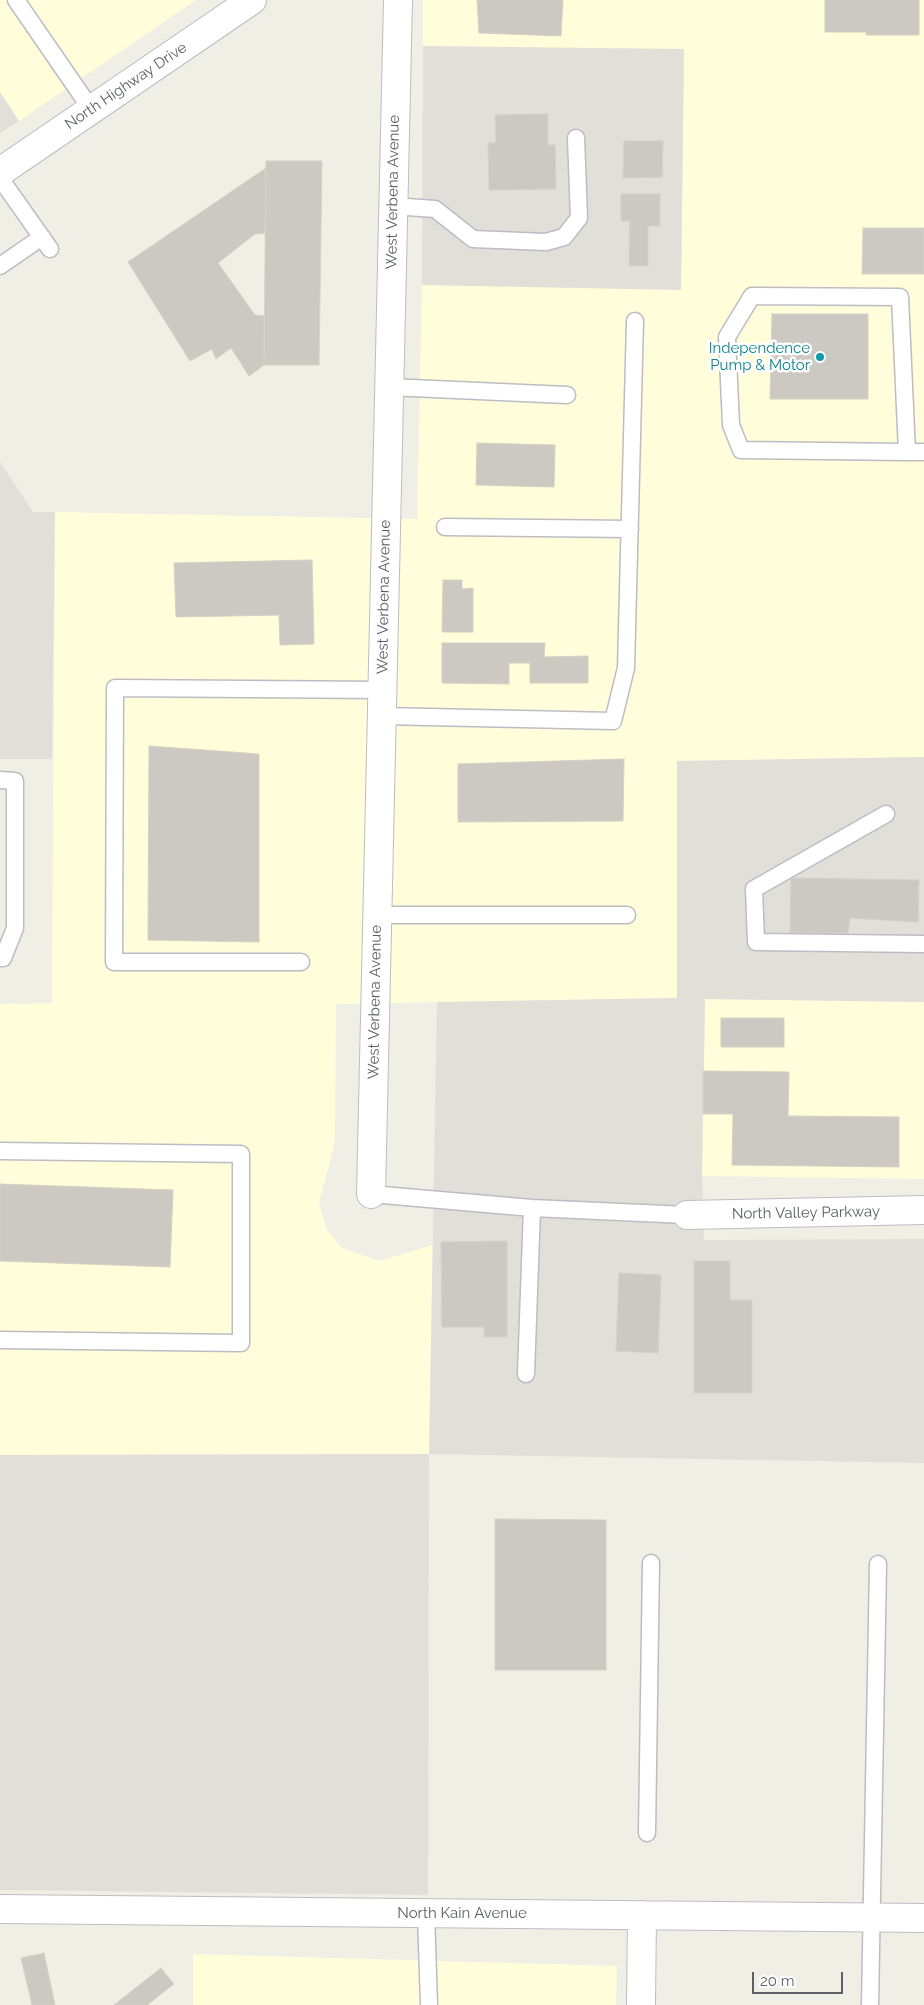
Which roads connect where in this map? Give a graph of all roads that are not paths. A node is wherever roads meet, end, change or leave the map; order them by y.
1 (16, 0) edge
2 (252, 0) edge
3 (398, 0) edge
4 (90, 109) junction
5 (576, 138) dead end
6 (0, 172) edge
7 (0, 178) edge
8 (393, 206) junction
9 (0, 266) edge
10 (635, 321) dead end
11 (389, 387) junction
12 (567, 395) dead end
13 (907, 452) junction
14 (924, 452) edge
15 (445, 527) dead end
16 (630, 529) junction
17 (382, 703) junction
18 (0, 780) edge
19 (886, 814) dead end
20 (627, 914) dead end
21 (377, 915) junction
22 (924, 944) edge
23 (0, 958) edge
24 (301, 962) dead end
25 (0, 1151) edge
26 (371, 1194) joint
27 (532, 1208) junction
28 (924, 1210) edge
29 (687, 1215) joint
30 (0, 1340) edge
31 (526, 1374) dead end
32 (651, 1563) dead end
33 (878, 1564) dead end
34 (646, 1834) dead end
35 (0, 1909) edge
36 (426, 1913) junction
37 (642, 1915) junction
38 (871, 1918) junction
39 (924, 1918) edge
40 (428, 2005) edge
41 (641, 2005) edge
42 (870, 2005) edge

1 - 4 lane
2 - 4 street, North Highway Drive
3 - 8 street, West Verbena Avenue
4 - 6 street, North Highway Drive
5 - 8 lane
7 - 9 lane
8 - 11 street, West Verbena Avenue
10 - 16 lane
11 - 12 lane
11 - 17 street, West Verbena Avenue
13 - 13 lane
13 - 14 lane
15 - 16 lane
16 - 17 lane
17 - 21 street, West Verbena Avenue
17 - 24 lane
18 - 23 lane
19 - 22 lane
20 - 21 lane
21 - 26 street, West Verbena Avenue
25 - 30 lane
26 - 27 lane
27 - 29 lane
27 - 31 lane
28 - 29 street, North Valley Parkway
32 - 34 lane
33 - 38 lane
35 - 36 street, North Kain Avenue
36 - 37 street, North Kain Avenue
36 - 40 lane
37 - 38 street, North Kain Avenue
37 - 41 street
38 - 39 street, North Kain Avenue
38 - 42 lane

